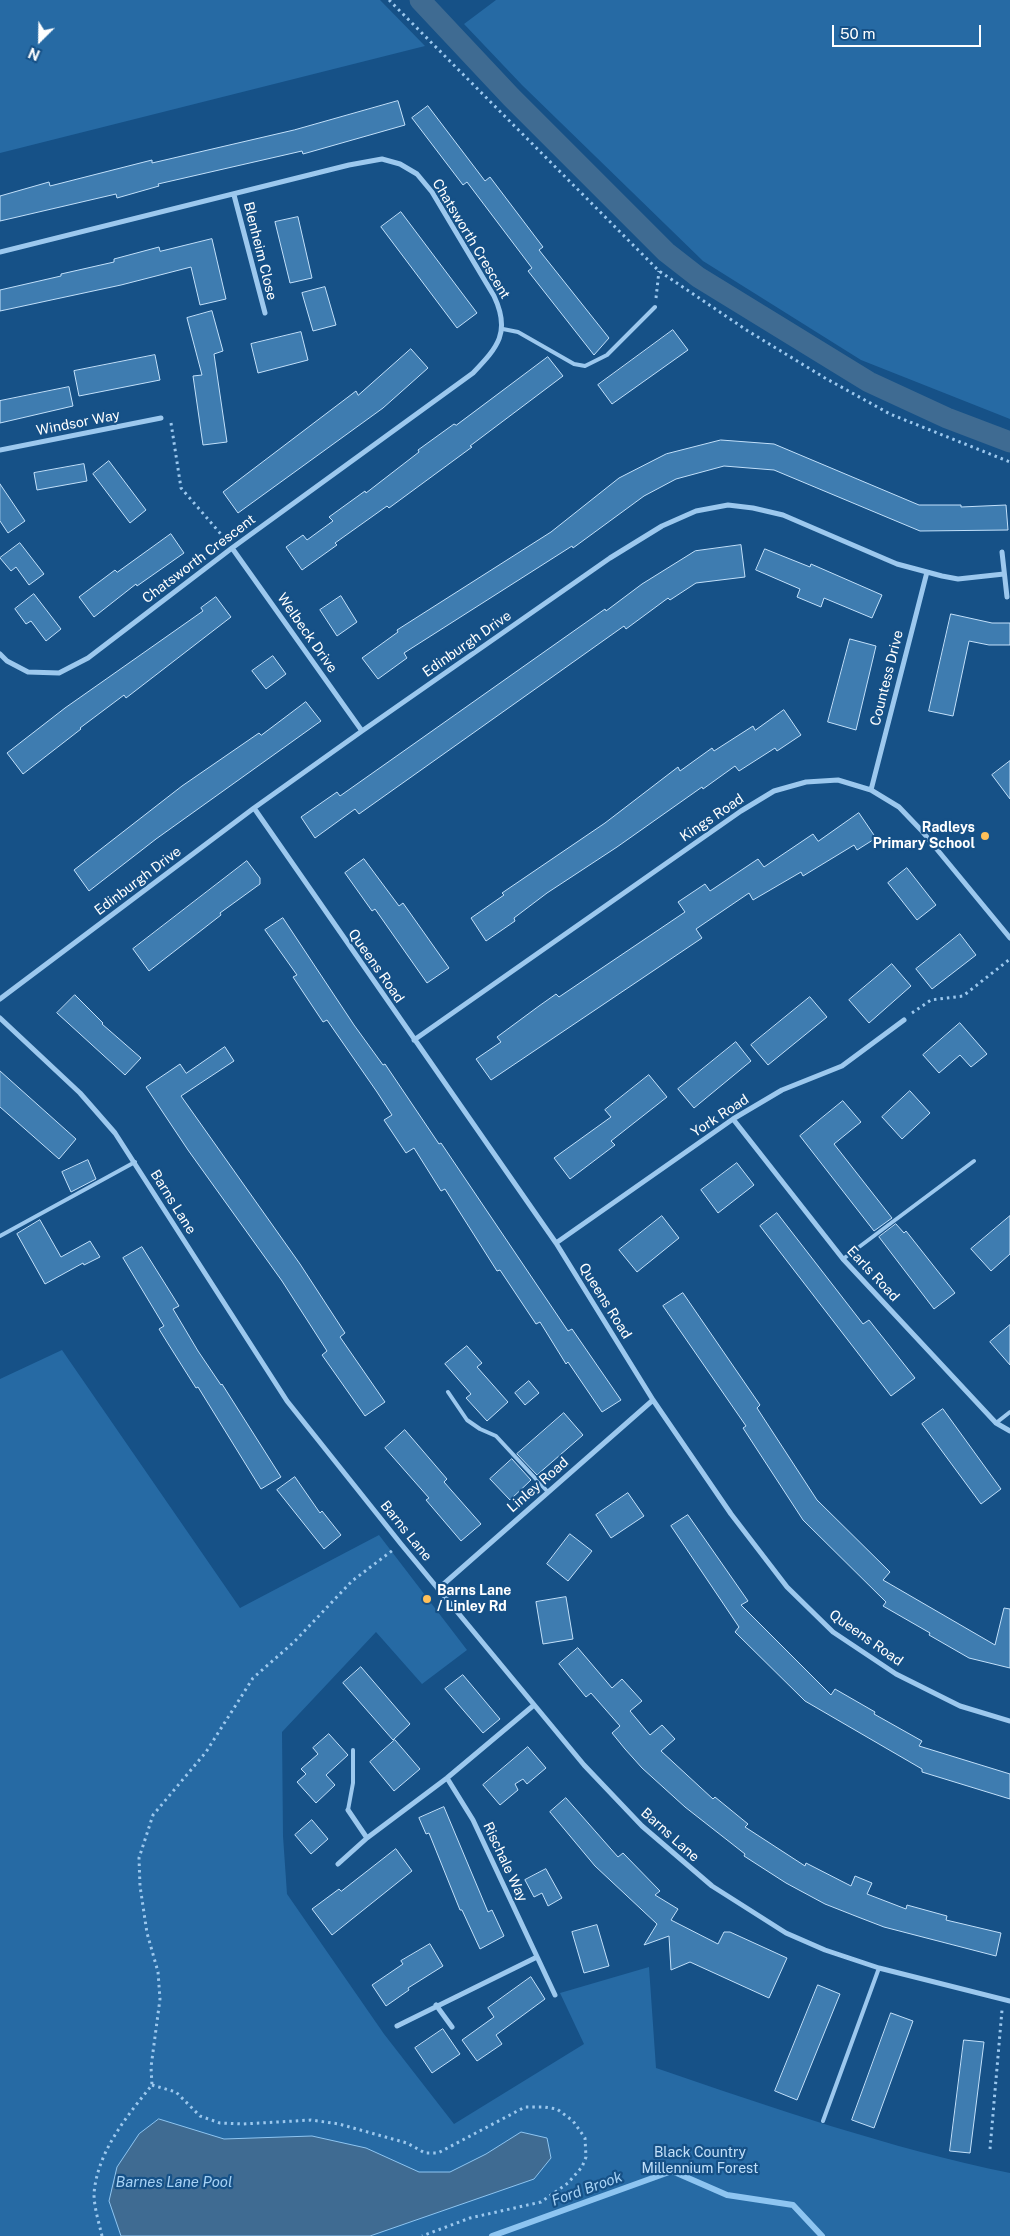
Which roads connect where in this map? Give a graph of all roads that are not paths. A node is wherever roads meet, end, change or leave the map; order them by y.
1 (234, 195) junction
2 (0, 252) edge
3 (655, 306) road end
4 (265, 313) dead end
5 (503, 329) junction
6 (160, 418) road end
7 (0, 450) edge
8 (232, 548) junction
9 (1002, 552) dead end
10 (926, 572) junction
11 (1004, 574) junction
12 (1007, 597) dead end
13 (0, 654) edge
14 (362, 731) junction
15 (871, 790) junction
16 (254, 808) junction
17 (1010, 938) edge
18 (0, 999) edge
19 (0, 1018) edge
20 (904, 1020) road end
21 (414, 1040) junction
22 (733, 1119) junction
23 (974, 1161) dead end
24 (135, 1162) junction
25 (0, 1236) edge
26 (556, 1243) junction
27 (843, 1259) junction
28 (448, 1392) dead end
29 (653, 1400) junction
30 (1010, 1412) edge
31 (996, 1423) junction
32 (1010, 1431) edge
33 (547, 1492) junction
34 (438, 1589) junction
35 (534, 1705) junction
36 (1010, 1721) edge
37 (353, 1750) dead end
38 (447, 1778) junction
39 (348, 1810) joint
40 (367, 1838) junction
41 (338, 1864) dead end
42 (537, 1957) junction
43 (879, 1968) junction
44 (554, 1995) dead end
45 (1010, 2001) edge
46 (436, 2005) junction
47 (398, 2026) dead end
48 (452, 2027) dead end
49 (823, 2121) dead end

1 - 2 street, Chatsworth Crescent
1 - 4 street, Blenheim Close
1 - 5 street, Chatsworth Crescent
3 - 5 lane
5 - 8 street, Chatsworth Crescent
6 - 7 street, Windsor Way
8 - 13 street, Chatsworth Crescent
8 - 14 street, Welbeck Drive
9 - 11 street
10 - 11 street, Edinburgh Drive
10 - 14 street, Edinburgh Drive
10 - 15 street, Countess Drive
11 - 12 street
14 - 16 street, Edinburgh Drive
15 - 17 street, Kings Road
15 - 21 street, Kings Road
16 - 18 street, Edinburgh Drive
16 - 21 street, Queens Road
19 - 24 street, Barns Lane
20 - 22 street, York Road
21 - 26 street, Queens Road
22 - 26 street, York Road
22 - 27 street, Earls Road
23 - 27 lane
24 - 25 lane
24 - 34 street, Barns Lane
26 - 29 street, Queens Road
27 - 31 street, Earls Road
28 - 33 lane
29 - 33 street, Linley Road
29 - 36 street, Queens Road
30 - 31 lane
31 - 32 street, Earls Road
33 - 34 street, Linley Road
34 - 35 street, Barns Lane
35 - 38 street
35 - 43 street, Barns Lane
37 - 39 lane
38 - 40 street
38 - 42 street, Rischale Way
39 - 40 street
40 - 41 street
42 - 44 street, Rischale Way
42 - 46 street
43 - 45 street, Barns Lane
43 - 49 lane
46 - 47 street
46 - 48 street

